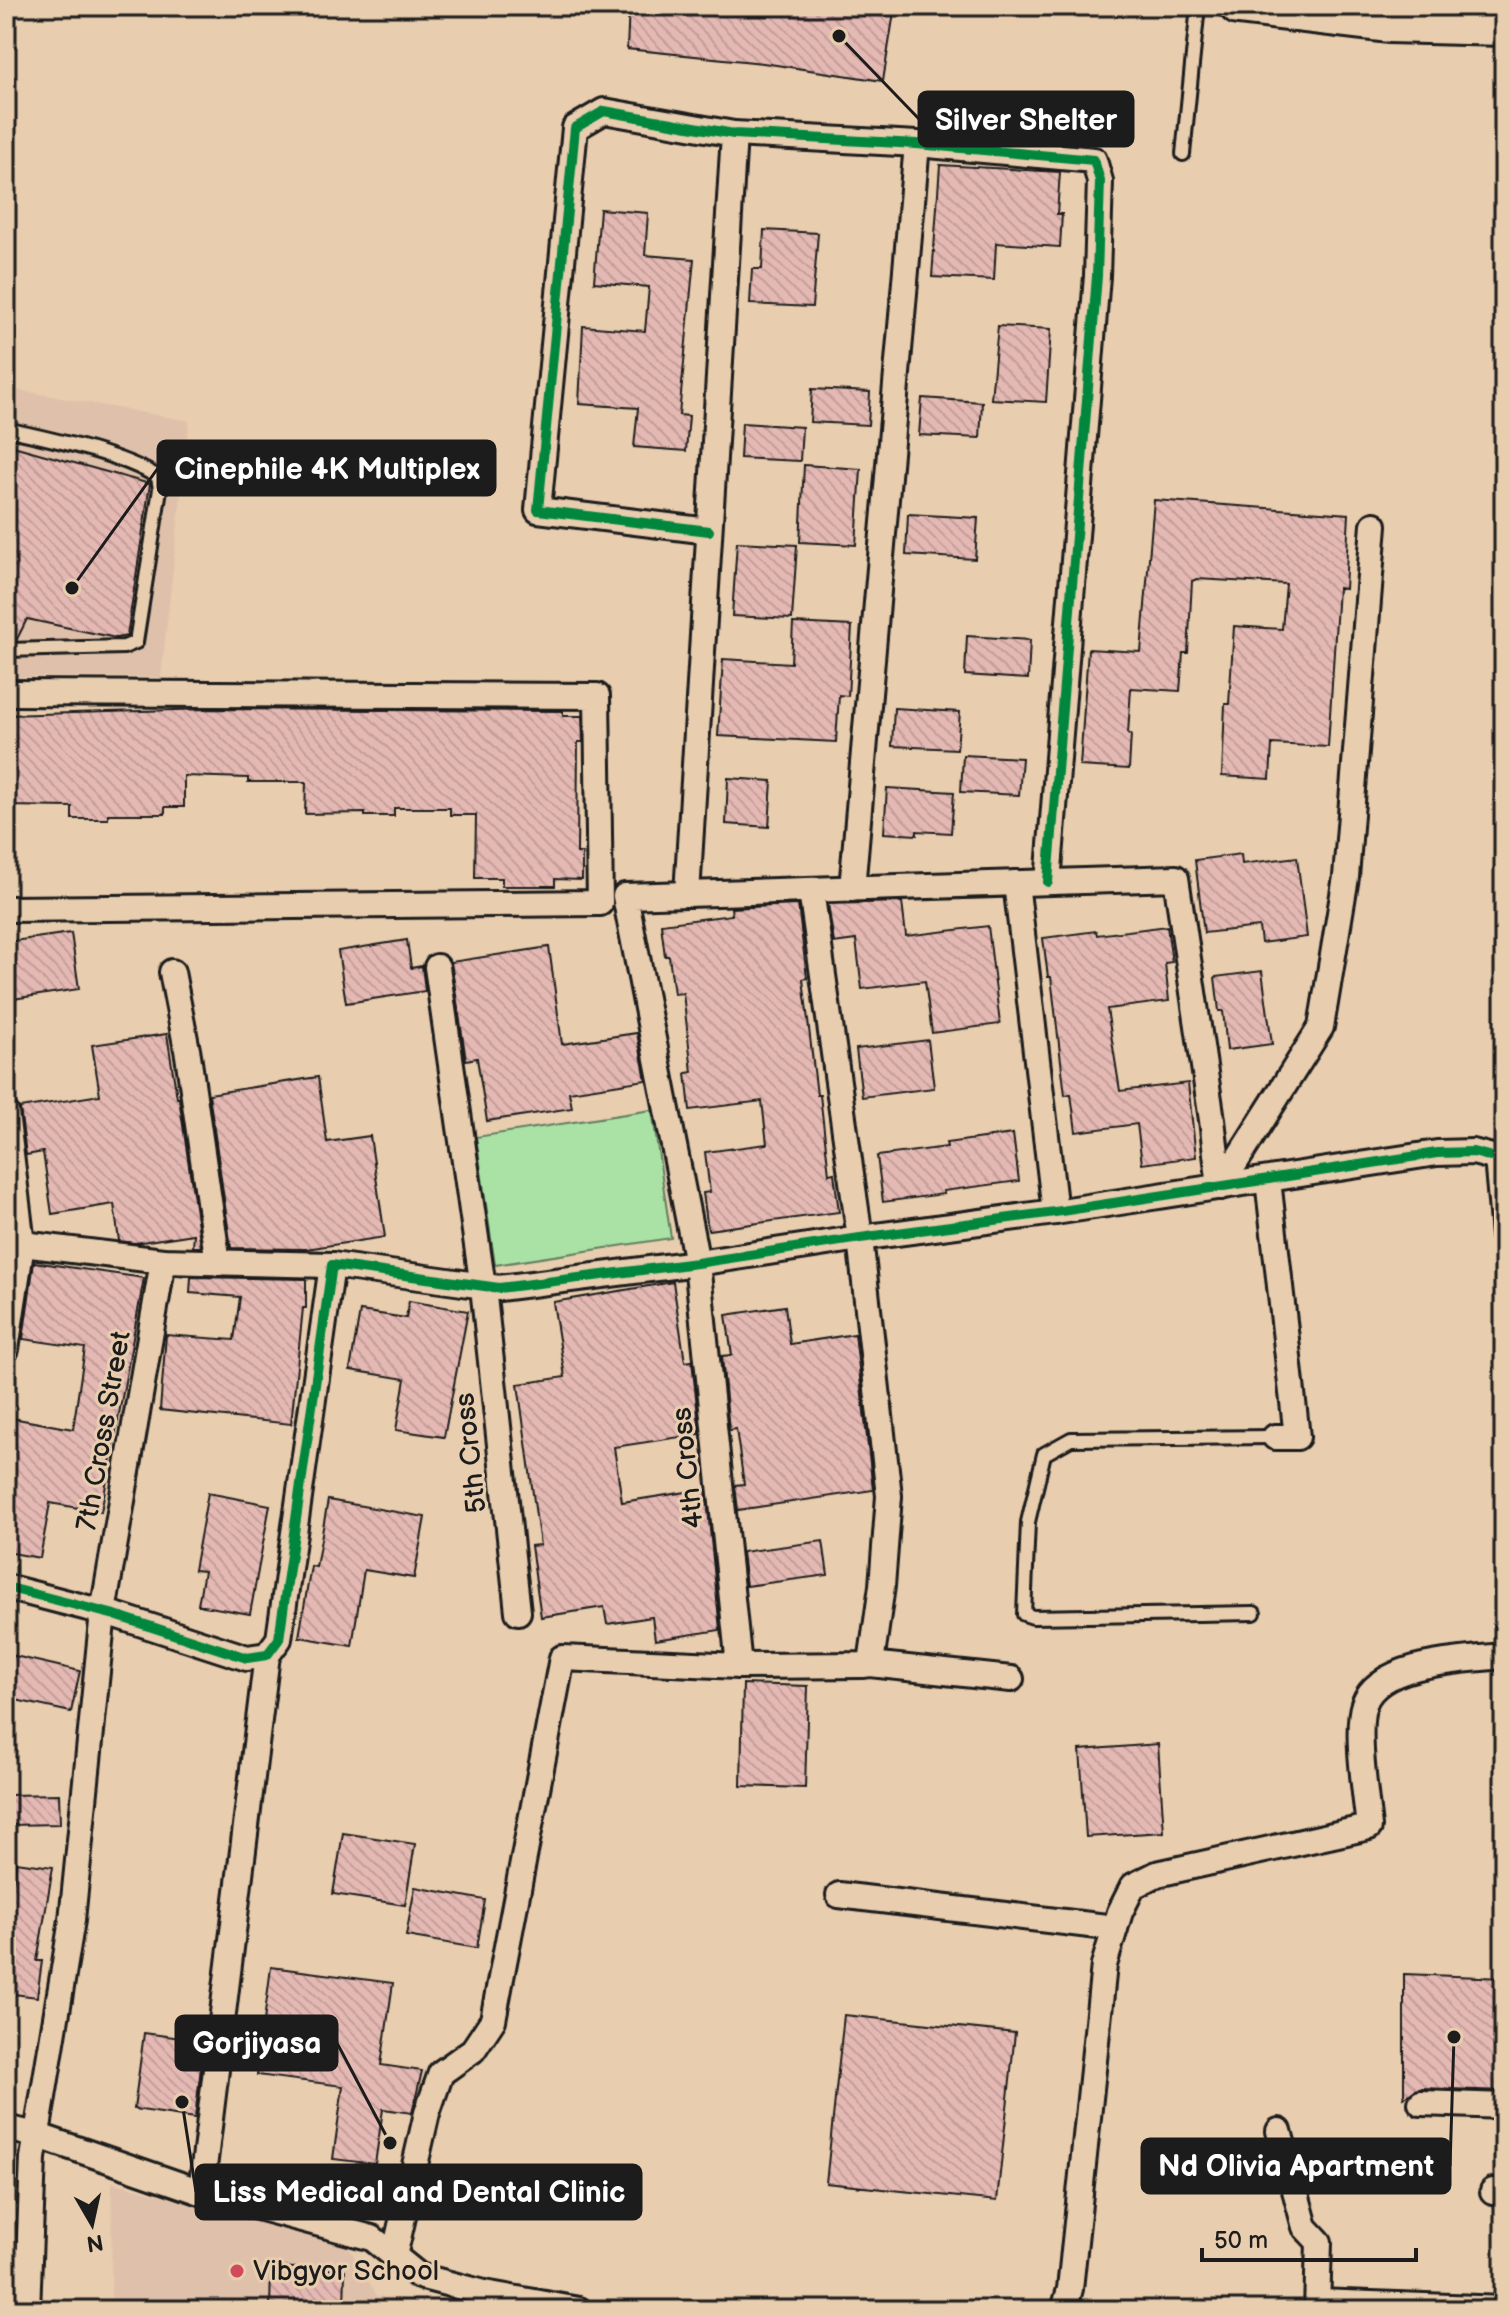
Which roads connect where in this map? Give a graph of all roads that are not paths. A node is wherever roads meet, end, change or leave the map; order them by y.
1 (1198, 6) edge
2 (1238, 6) edge
3 (1330, 12) edge
4 (1499, 20) edge
5 (734, 134) junction
6 (917, 144) junction
7 (1183, 154) dead end
8 (6, 429) edge
9 (1374, 525) dead end
10 (709, 531) junction
11 (6, 650) edge
12 (6, 693) edge
13 (1048, 882) junction
14 (1016, 883) junction
15 (852, 889) junction
16 (811, 890) junction
17 (687, 894) junction
18 (6, 909) edge
19 (437, 967) dead end
20 (172, 972) dead end
21 (6, 1113) edge
22 (1500, 1159) edge
23 (1268, 1180) junction
24 (1220, 1187) junction
25 (1055, 1212) junction
26 (1504, 1235) edge
27 (860, 1238) junction
28 (14, 1243) edge
29 (163, 1261) junction
30 (218, 1263) junction
31 (697, 1263) junction
32 (332, 1265) junction
33 (483, 1287) junction
34 (6, 1349) edge
35 (1275, 1437) joint
36 (6, 1587) edge
37 (103, 1612) junction
38 (518, 1612) dead end
39 (1254, 1613) dead end
40 (267, 1655) junction
41 (1504, 1656) edge
42 (870, 1664) junction
43 (739, 1666) junction
44 (1011, 1679) dead end
45 (839, 1895) dead end
46 (1115, 1928) junction
47 (1421, 2103) dead end
48 (1504, 2106) edge
49 (6, 2128) edge
50 (1279, 2131) dead end
51 (36, 2135) junction
52 (201, 2192) junction
53 (394, 2256) junction
54 (484, 2302) edge
55 (1317, 2306) edge
56 (1504, 2309) edge
57 (27, 2310) edge
58 (579, 2310) edge
59 (1064, 2310) edge

1 - 7 lane
2 - 3 street
3 - 4 street
5 - 6 street
5 - 10 street
5 - 10 street
6 - 13 street
6 - 15 street
8 - 11 lane
9 - 24 street
10 - 17 street
12 - 18 street
13 - 14 street
13 - 24 street
14 - 15 street
14 - 25 street
15 - 16 street
16 - 17 street
16 - 27 street
17 - 31 street, 4th Cross
19 - 33 street, 5th Cross
20 - 30 street
21 - 28 street
22 - 23 street
22 - 26 street
23 - 24 street
23 - 35 street
24 - 25 street
25 - 27 street
27 - 31 street
27 - 42 street
28 - 29 street
28 - 34 street
29 - 30 street
29 - 37 street, 7th Cross Street
30 - 32 street
31 - 33 street
31 - 43 street, 4th Cross
32 - 33 street
32 - 40 street
33 - 38 street, 5th Cross
35 - 39 lane
36 - 37 street
37 - 40 street
37 - 51 street, 7th Cross Street
40 - 52 street
41 - 46 street
42 - 43 street
42 - 44 street
43 - 53 street
45 - 46 street
46 - 59 street
47 - 48 street
49 - 51 street
50 - 55 street
51 - 52 street
51 - 57 street, 7th Cross Street
52 - 53 street
53 - 54 street
54 - 58 street
55 - 56 street

